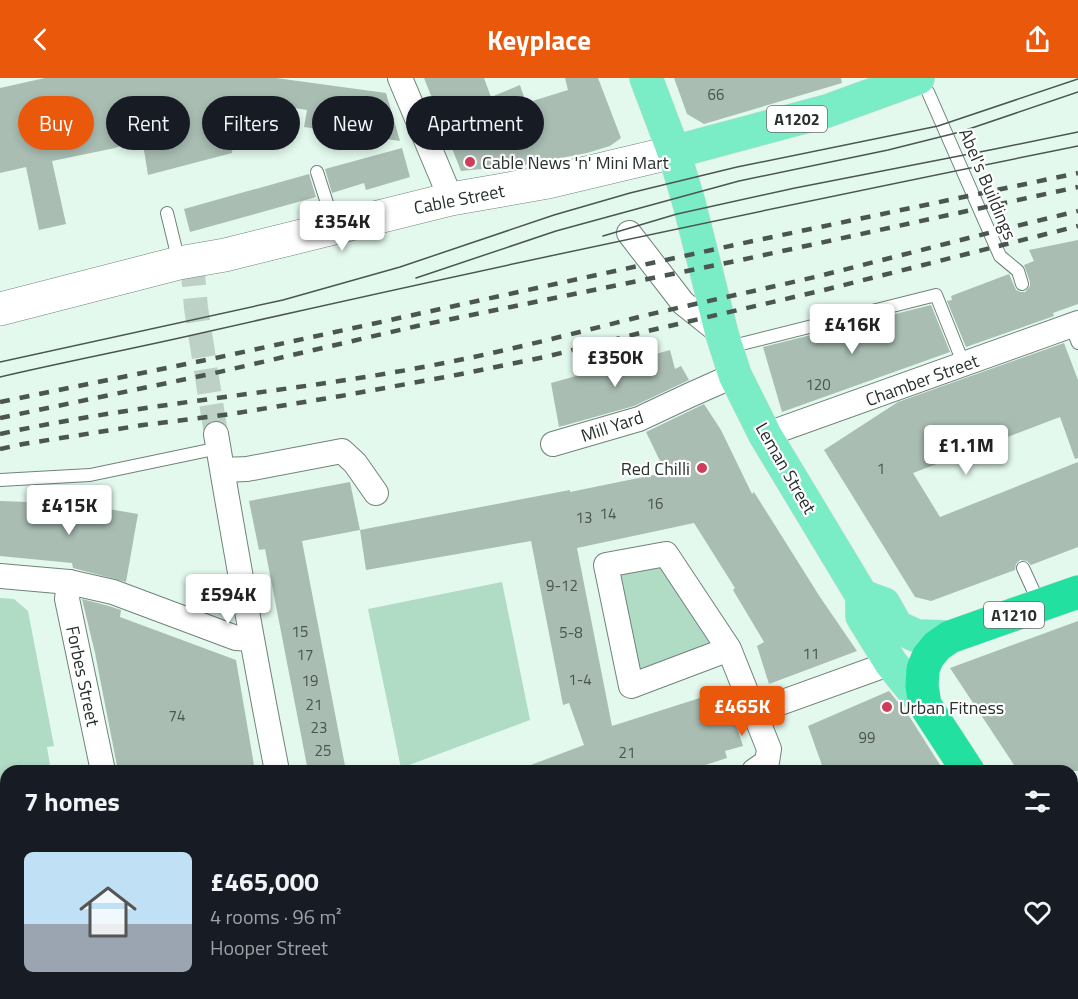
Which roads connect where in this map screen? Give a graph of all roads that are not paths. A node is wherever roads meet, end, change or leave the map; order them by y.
1 (400, 78) edge
2 (646, 78) edge
3 (923, 85) edge
4 (674, 153) junction
5 (317, 172) dead end
6 (451, 199) junction
7 (167, 213) dead end
8 (335, 228) junction
9 (629, 233) dead end
10 (179, 263) junction
11 (1022, 284) dead end
12 (0, 309) edge
13 (1076, 331) edge
14 (728, 352) junction
15 (964, 365) junction
16 (765, 435) junction
17 (553, 444) dead end
18 (219, 451) junction
19 (0, 480) edge
20 (376, 493) dead end
21 (1023, 567) dead end
22 (0, 576) edge
23 (69, 582) junction
24 (1078, 592) edge
25 (862, 596) junction
26 (1041, 606) junction
27 (950, 638) junction
28 (251, 639) junction
29 (733, 640) junction
30 (891, 663) junction
31 (925, 705) junction
32 (761, 710) junction
33 (102, 765) edge
34 (276, 765) edge
35 (763, 765) edge
36 (964, 765) edge

1 - 6 street
2 - 4 main road, Leman Street
3 - 4 main road, A1202
3 - 11 lane, Abel's Buildings
4 - 6 main road, Cable Street
4 - 14 main road, Leman Street
5 - 8 lane
6 - 8 main road, Cable Street
7 - 10 lane
8 - 10 main road, Cable Street
9 - 14 street, Leman Street
10 - 12 main road, Cable Street
13 - 15 street, Chamber Street
14 - 15 lane
14 - 16 main road, Leman Street
14 - 17 street, Mill Yard
15 - 16 street, Chamber Street
16 - 25 main road, Leman Street
18 - 19 lane
18 - 20 street
18 - 28 street
21 - 26 lane
22 - 23 street
23 - 28 street
23 - 33 street, Forbes Street
24 - 26 highway, A1210
25 - 27 main road
25 - 30 main road, Leman Street
26 - 27 highway, A1210
27 - 31 highway, A1210
28 - 34 street
29 - 29 street
29 - 32 street
30 - 31 main road, Leman Street
30 - 32 street
31 - 36 highway, Leman Street
32 - 35 street

